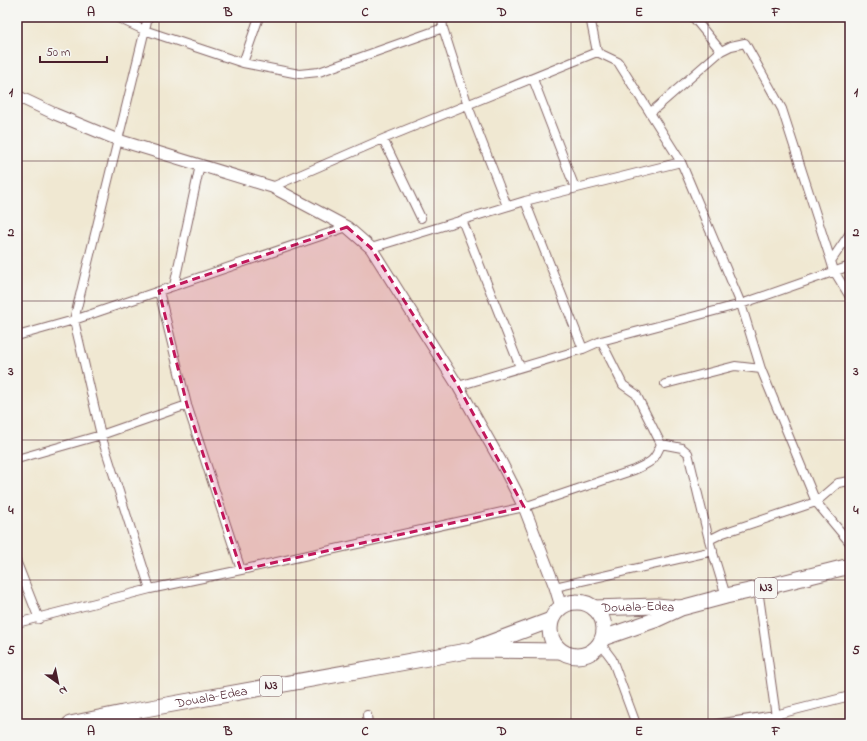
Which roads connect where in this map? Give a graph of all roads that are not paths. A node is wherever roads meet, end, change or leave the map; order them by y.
1 (116, 17) edge
2 (148, 17) edge
3 (259, 17) edge
4 (442, 17) edge
5 (590, 17) edge
6 (693, 17) edge
7 (443, 28) junction
8 (144, 30) junction
9 (721, 51) junction
10 (597, 52) junction
11 (243, 63) junction
12 (533, 79) junction
13 (17, 96) edge
14 (468, 106) junction
15 (650, 113) junction
16 (383, 139) junction
17 (118, 140) junction
18 (681, 162) junction
19 (200, 165) junction
20 (272, 187) junction
21 (575, 188) junction
22 (525, 201) junction
23 (507, 206) junction
24 (421, 218) dead end
25 (462, 220) junction
26 (348, 227) junction
27 (850, 233) edge
28 (371, 248) junction
29 (830, 261) junction
30 (850, 266) edge
31 (834, 271) junction
32 (174, 286) junction
33 (159, 291) junction
34 (850, 297) edge
35 (741, 304) junction
36 (74, 320) junction
37 (17, 336) edge
38 (601, 341) junction
39 (583, 349) junction
40 (520, 368) junction
41 (761, 369) junction
42 (665, 384) dead end
43 (458, 386) junction
44 (187, 405) junction
45 (101, 435) junction
46 (661, 444) junction
47 (17, 459) edge
48 (850, 481) edge
49 (816, 502) junction
50 (524, 507) junction
51 (708, 540) junction
52 (850, 543) edge
53 (713, 551) junction
54 (17, 563) edge
55 (849, 569) edge
56 (241, 570) junction
57 (555, 587) junction
58 (150, 589) junction
59 (758, 589) junction
60 (726, 596) junction
61 (561, 607) junction
62 (594, 608) junction
63 (681, 608) junction
64 (39, 619) junction
65 (550, 620) junction
66 (17, 623) edge
67 (602, 640) junction
68 (472, 650) junction
69 (559, 651) junction
70 (850, 696) edge
71 (367, 715) dead end
72 (775, 715) junction
73 (125, 718) edge
74 (70, 724) edge
75 (368, 724) edge
76 (636, 724) edge
77 (717, 724) edge
78 (776, 724) edge

1 - 8 street
2 - 8 street
3 - 11 street
4 - 7 street
5 - 10 street
6 - 9 street
7 - 11 street
7 - 14 street
8 - 11 street
8 - 17 street
9 - 15 street
9 - 29 street
10 - 12 street
10 - 15 street
12 - 14 street
12 - 21 street
13 - 17 main road
14 - 16 street
14 - 23 street
15 - 18 street
16 - 20 street
16 - 24 street
17 - 19 main road
17 - 36 street
18 - 21 street
18 - 35 street
19 - 20 main road
19 - 32 street
20 - 26 main road
21 - 22 street
22 - 23 street
22 - 39 street
23 - 25 street
25 - 28 street
25 - 40 street
26 - 28 main road
26 - 32 street
27 - 29 street
28 - 43 main road
29 - 31 street
30 - 31 street
31 - 34 street
31 - 35 street
32 - 33 street
33 - 36 street
33 - 44 street
35 - 38 street
35 - 41 street
36 - 37 street
36 - 45 street
38 - 39 street
38 - 46 street
39 - 40 street
40 - 43 street
41 - 42 street
41 - 49 street
43 - 50 main road
44 - 45 street
44 - 56 street
45 - 47 street
45 - 58 street
46 - 50 street
46 - 51 street
48 - 49 street
49 - 51 street
49 - 52 street
50 - 56 street
50 - 57 main road
51 - 53 street
53 - 57 street
53 - 60 street
54 - 64 street
55 - 59 highway, Douala-Edea / N3
56 - 58 street
57 - 61 main road
58 - 64 street
59 - 60 highway, Douala-Edea / N3
59 - 72 street
60 - 63 highway, Douala-Edea / N3
61 - 62 highway, N3
61 - 65 highway, N3
62 - 63 highway, Douala-Edea / N3
62 - 67 highway
63 - 67 highway, Douala-Edea / N3
64 - 66 street
65 - 68 highway, Douala-Edea / N3
65 - 69 highway
67 - 69 highway, N3
67 - 76 street
68 - 69 highway, Douala-Edea / N3
68 - 73 highway, Douala-Edea / N3
70 - 72 street
71 - 75 street
72 - 77 street
72 - 78 street
73 - 74 highway, Douala-Edea / N3

